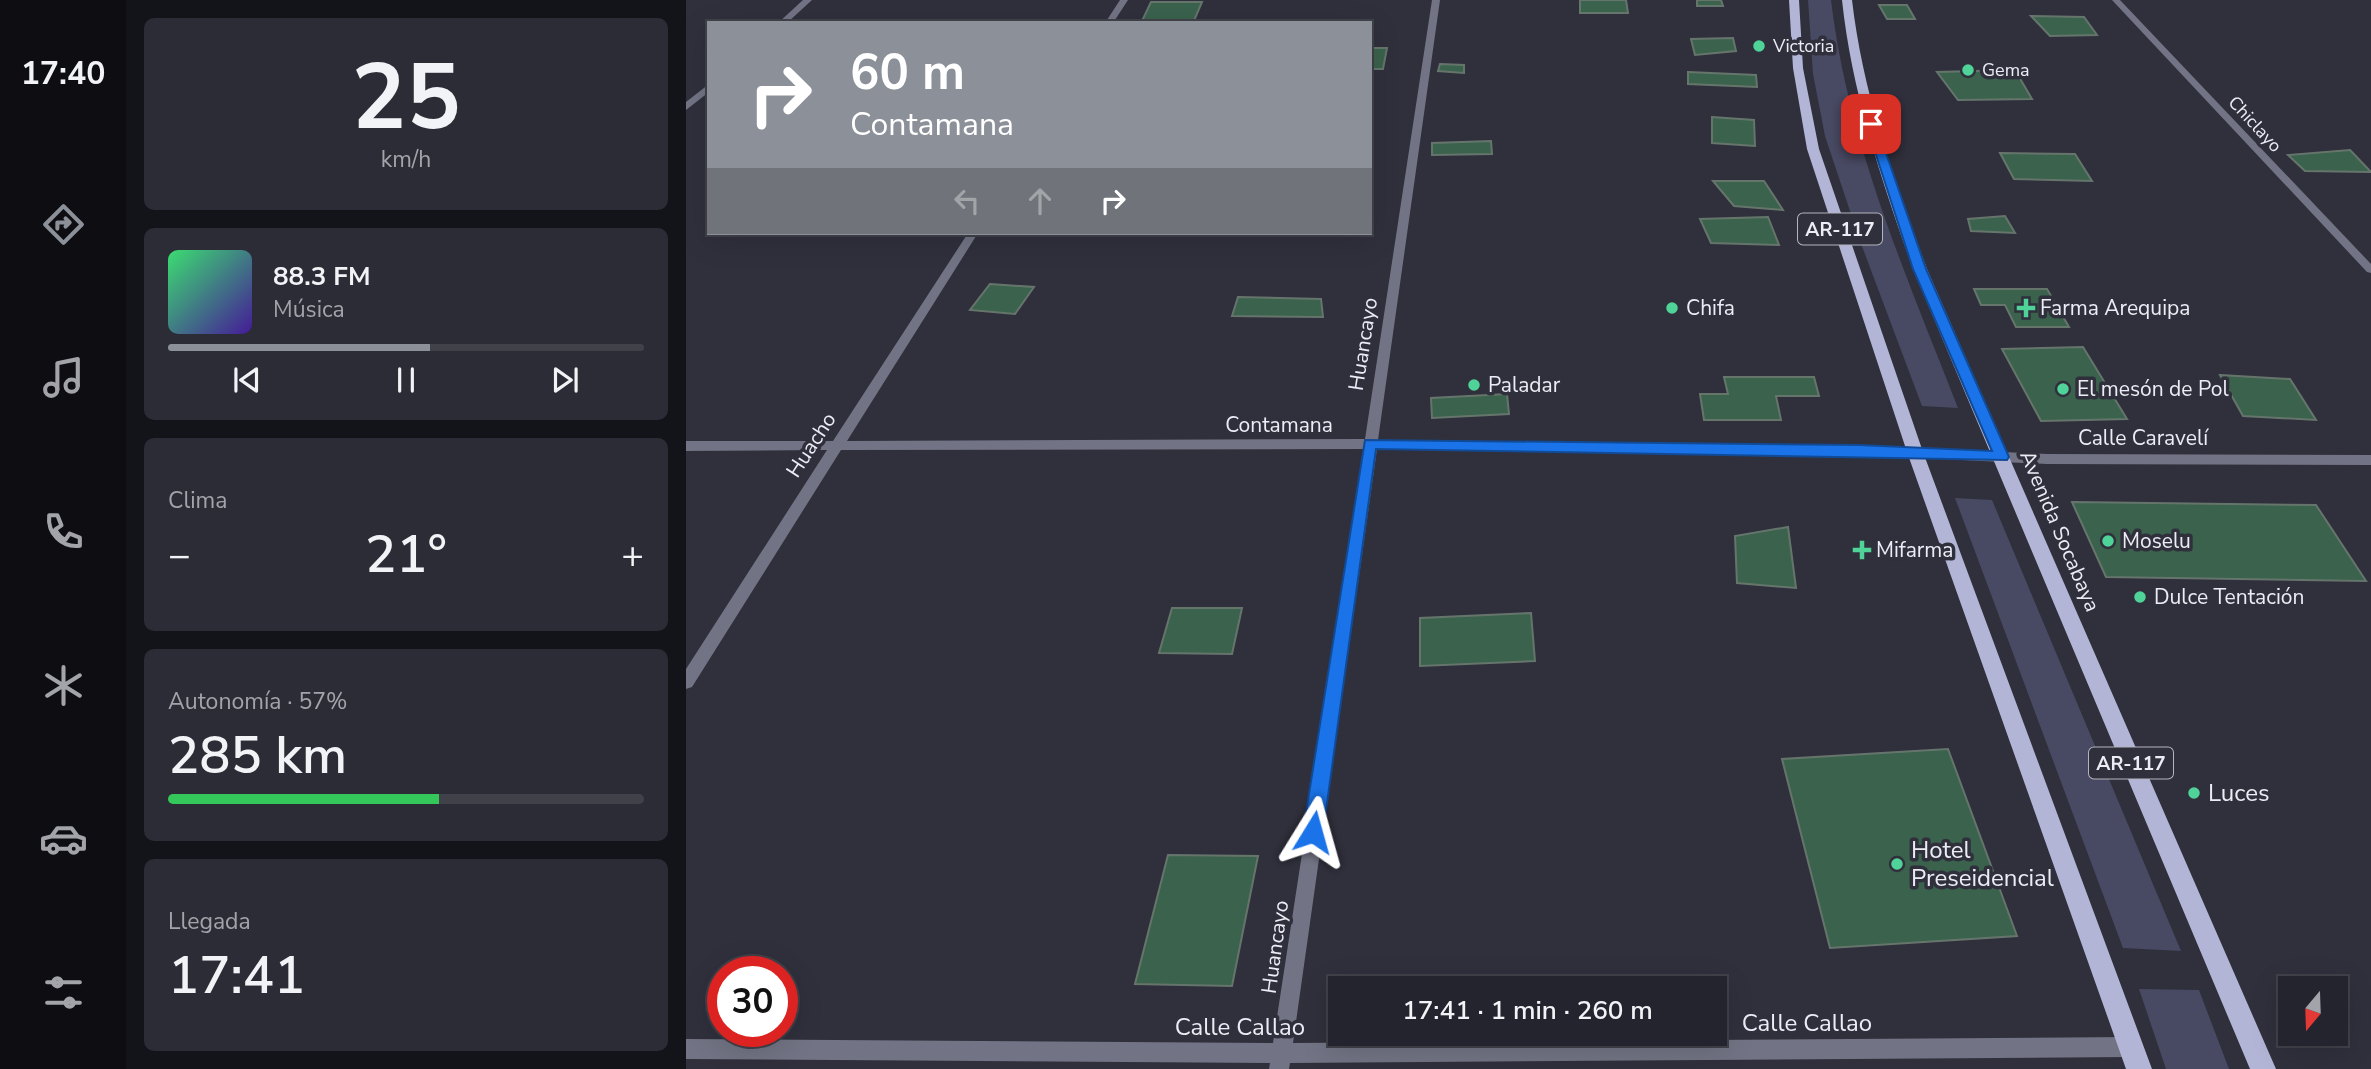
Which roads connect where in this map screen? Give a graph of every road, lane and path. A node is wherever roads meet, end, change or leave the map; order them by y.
1 (808, 0) edge
2 (1124, 0) edge
3 (1436, 0) edge
4 (1794, 0) edge
5 (1847, 0) edge
6 (2116, 0) edge
7 (784, 21) edge
8 (1110, 21) edge
9 (707, 89) edge
10 (686, 107) edge
11 (972, 235) edge
12 (2371, 270) edge
13 (1370, 444) junction
14 (686, 446) edge
15 (835, 446) junction
16 (1914, 452) junction
17 (2001, 457) junction
18 (2371, 460) edge
19 (686, 682) edge
20 (2130, 1047) junction
21 (686, 1049) edge
22 (1280, 1061) edge
23 (2139, 1069) edge
24 (2263, 1069) edge

1 - 7 street
2 - 8 street
3 - 13 street, Huancayo
4 - 16 main road, AR-117
5 - 17 main road, Avenida Socabaya / AR-117
6 - 12 street, Chiclayo
9 - 10 street
11 - 15 street, Huacho
13 - 15 street, Contamana
13 - 16 street, Contamana
13 - 22 street, Huancayo
14 - 15 street, Contamana
15 - 19 street, Huacho
16 - 17 street, Calle Caravelí
16 - 20 main road, AR-117
17 - 18 street, Calle Caravelí
17 - 24 main road, Avenida Socabaya / AR-117
20 - 22 street, Calle Callao
20 - 23 main road, AR-117
21 - 22 street, Calle Callao

